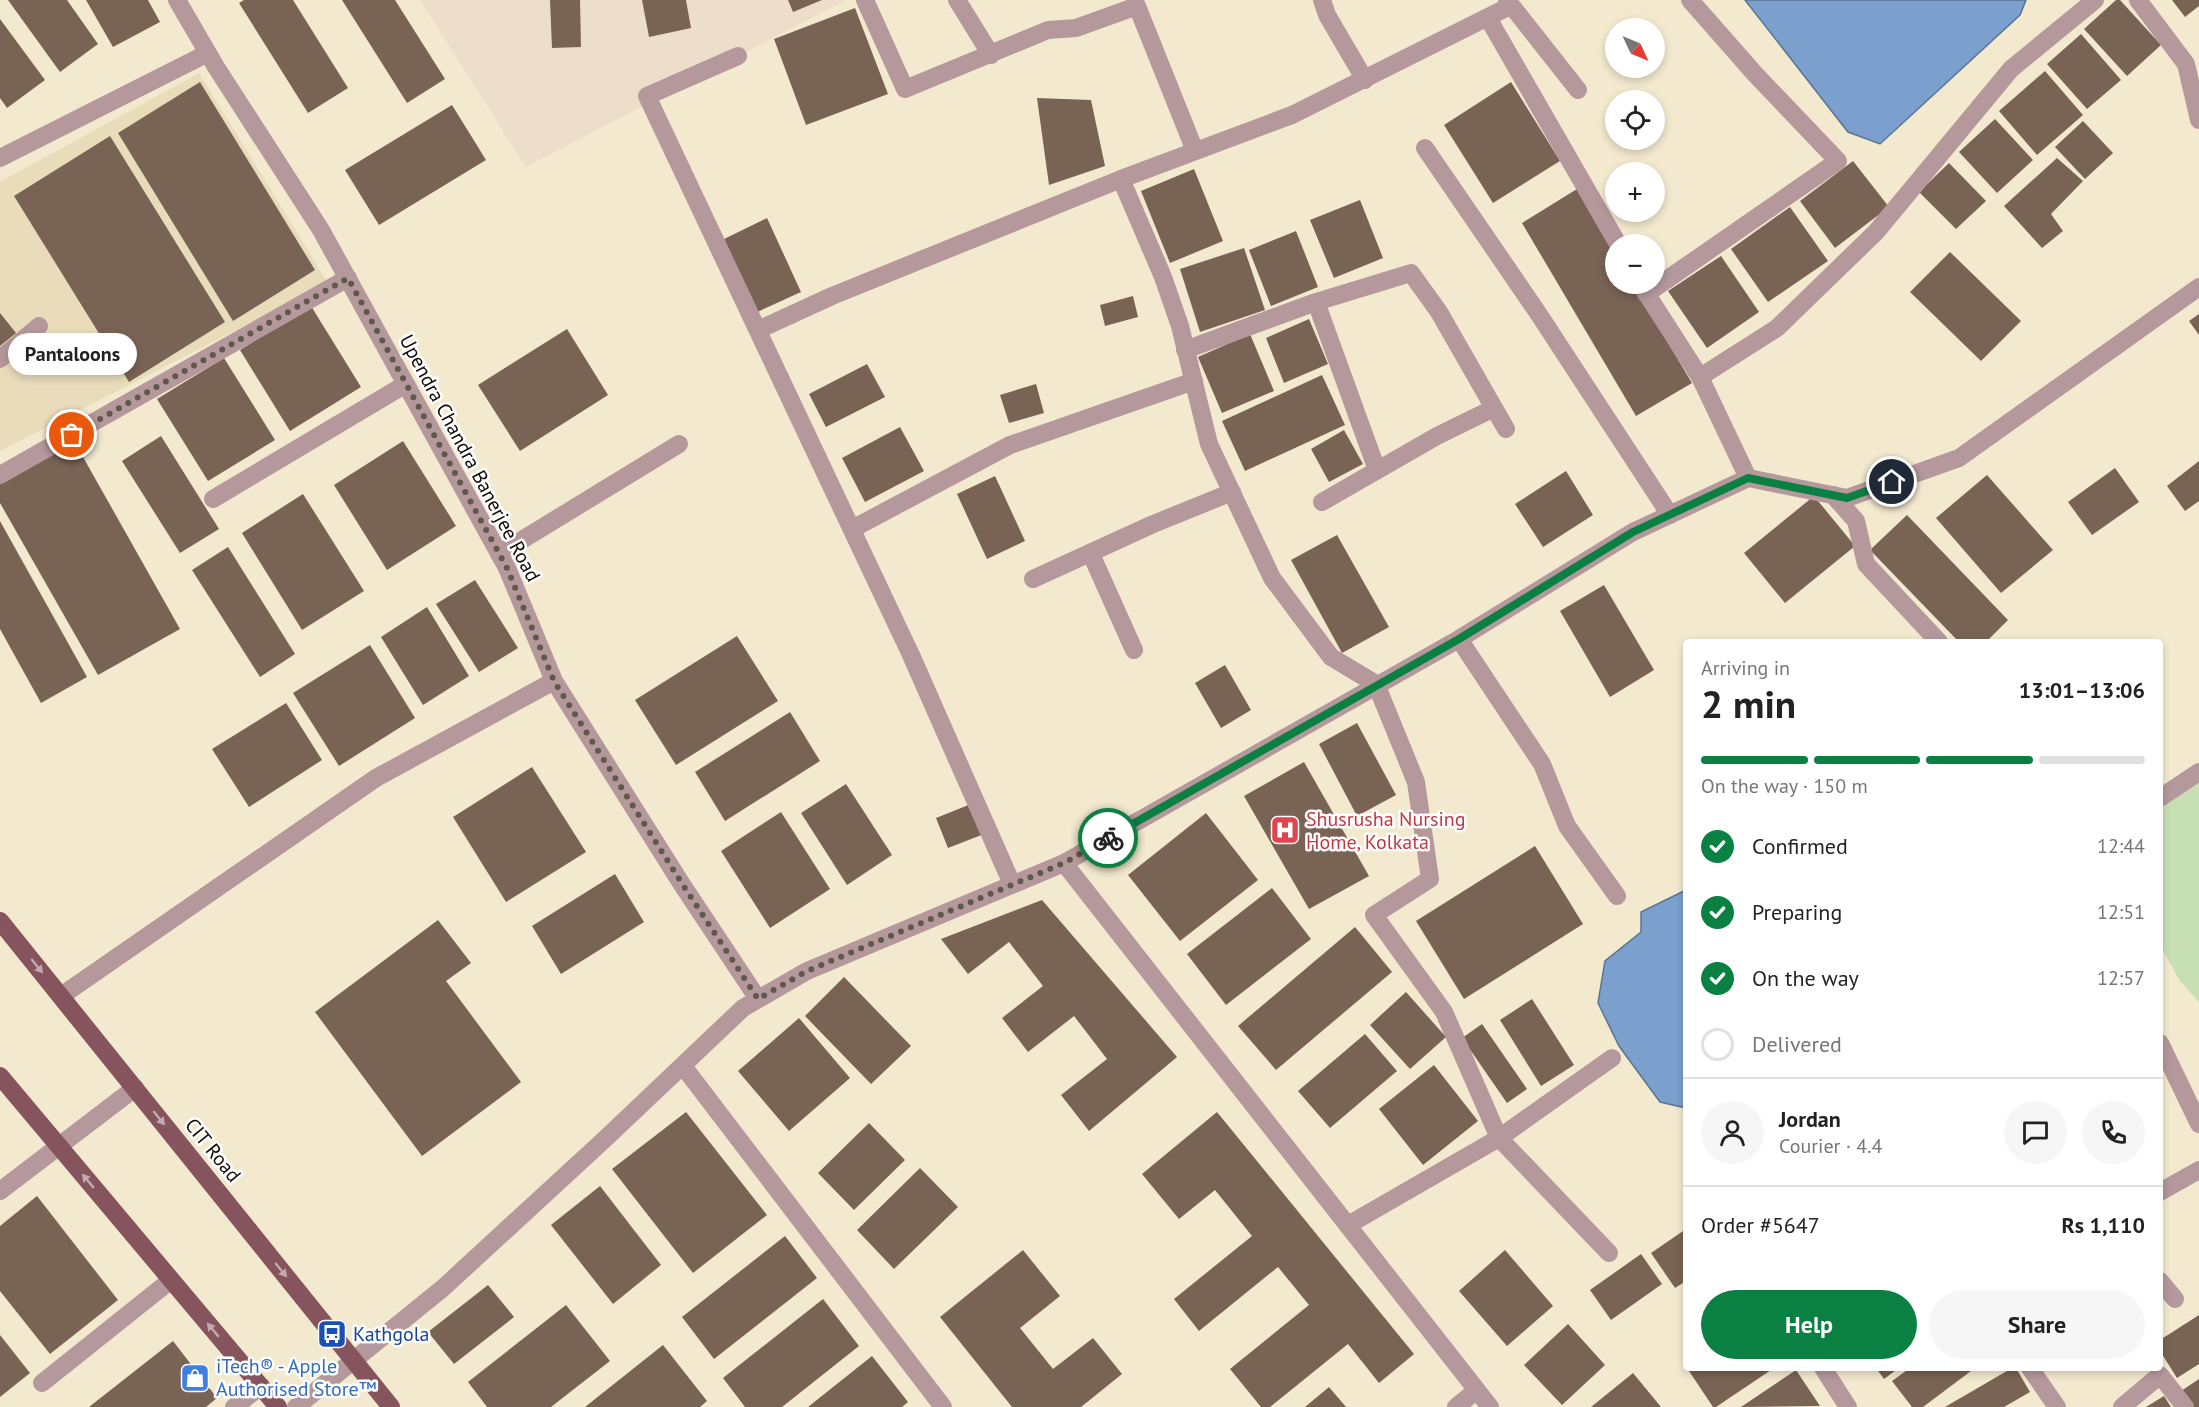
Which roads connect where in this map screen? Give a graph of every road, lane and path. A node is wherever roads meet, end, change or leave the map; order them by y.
1 (177, 0) edge
2 (865, 0) edge
3 (957, 0) edge
4 (1322, 0) edge
5 (1690, 0) edge
6 (2095, 0) edge
7 (2138, 0) edge
8 (1511, 2) edge
9 (1488, 18) junction
10 (208, 53) junction
11 (991, 55) junction
12 (738, 56) dead end
13 (1365, 80) junction
14 (1578, 90) dead end
15 (2199, 120) edge
16 (1425, 148) dead end
17 (1195, 151) junction
18 (0, 158) edge
19 (1121, 179) junction
20 (1612, 234) edge
21 (1665, 275) edge
22 (348, 278) junction
23 (2199, 286) edge
24 (1646, 294) edge
25 (1316, 302) junction
26 (39, 326) dead end
27 (758, 330) junction
28 (1185, 350) junction
29 (0, 359) edge
30 (1700, 377) junction
31 (1194, 381) junction
32 (406, 384) junction
33 (1494, 408) junction
34 (1506, 429) dead end
35 (679, 444) dead end
36 (1377, 470) junction
37 (0, 475) edge
38 (1748, 478) junction
39 (1232, 492) junction
40 (1833, 495) junction
41 (213, 499) dead end
42 (1322, 502) dead end
43 (1670, 515) junction
44 (852, 529) junction
45 (499, 554) junction
46 (1090, 554) junction
47 (1033, 579) dead end
48 (1459, 639) junction
49 (1937, 639) edge
50 (1134, 650) dead end
51 (554, 681) junction
52 (1376, 684) junction
53 (2199, 772) edge
54 (2163, 796) edge
55 (1064, 863) junction
56 (1012, 884) junction
57 (1617, 896) dead end
58 (0, 921) edge
59 (61, 996) junction
60 (758, 999) junction
61 (2163, 1049) edge
62 (1612, 1058) dead end
63 (683, 1066) junction
64 (0, 1076) edge
65 (135, 1088) junction
66 (2199, 1124) edge
67 (1499, 1138) junction
68 (58, 1146) junction
69 (2199, 1170) edge
70 (2163, 1190) edge
71 (0, 1191) edge
72 (1348, 1225) junction
73 (1609, 1253) dead end
74 (171, 1280) junction
75 (2163, 1285) edge
76 (2175, 1299) dead end
77 (353, 1360) junction
78 (1825, 1371) edge
79 (2032, 1371) edge
80 (42, 1383) dead end
81 (261, 1386) junction
82 (1477, 1390) junction
83 (234, 1407) edge
84 (278, 1407) edge
85 (296, 1407) edge
86 (392, 1407) edge
87 (943, 1407) edge
88 (1456, 1407) edge
89 (1490, 1407) edge
90 (1848, 1407) edge
91 (2057, 1407) edge
92 (2122, 1407) edge
93 (2185, 1407) edge

1 - 10 street, Upendra Chandra Banerjee Road
2 - 11 street
3 - 11 street
4 - 13 street
5 - 21 street
6 - 30 street
7 - 15 street
8 - 9 street
8 - 14 street
9 - 13 street
9 - 20 street
10 - 18 street
10 - 22 street, Upendra Chandra Banerjee Road
11 - 17 street
12 - 27 street
13 - 17 street
16 - 43 street
17 - 19 street
19 - 27 street
19 - 28 street
22 - 32 street, Upendra Chandra Banerjee Road
22 - 37 street
23 - 40 street
24 - 30 street
25 - 28 street
25 - 33 street
25 - 36 street
26 - 29 street
27 - 44 street
28 - 31 street
30 - 38 street
31 - 39 street
31 - 44 street
32 - 41 street
32 - 45 street, Upendra Chandra Banerjee Road
33 - 34 street
33 - 36 street
35 - 45 street
36 - 42 street
38 - 40 street
38 - 43 street
39 - 46 street
39 - 52 street
40 - 49 street
43 - 48 street
44 - 56 street
45 - 51 street, Upendra Chandra Banerjee Road
46 - 47 street
46 - 50 street
48 - 52 street
48 - 57 street
51 - 59 street
51 - 60 street, Upendra Chandra Banerjee Road
52 - 55 street
52 - 67 street
53 - 54 street
55 - 56 street
55 - 72 street
56 - 60 street
58 -> 59 main road, CIT Road
59 - 65 main road, CIT Road
60 - 63 street
61 - 66 street
62 - 67 street
63 - 77 street
63 - 87 street
64 - 68 main road
65 - 68 street
65 -> 77 main road, CIT Road
67 - 72 street
67 - 73 street
68 - 71 street
74 -> 68 main road
69 - 70 street
72 - 82 street
74 - 80 street
81 -> 74 main road
75 - 76 street
77 - 85 street
77 - 86 main road, CIT Road
78 - 90 street
79 - 91 street
81 - 83 street
81 - 84 main road
82 - 88 street
82 - 89 street
92 - 93 street

